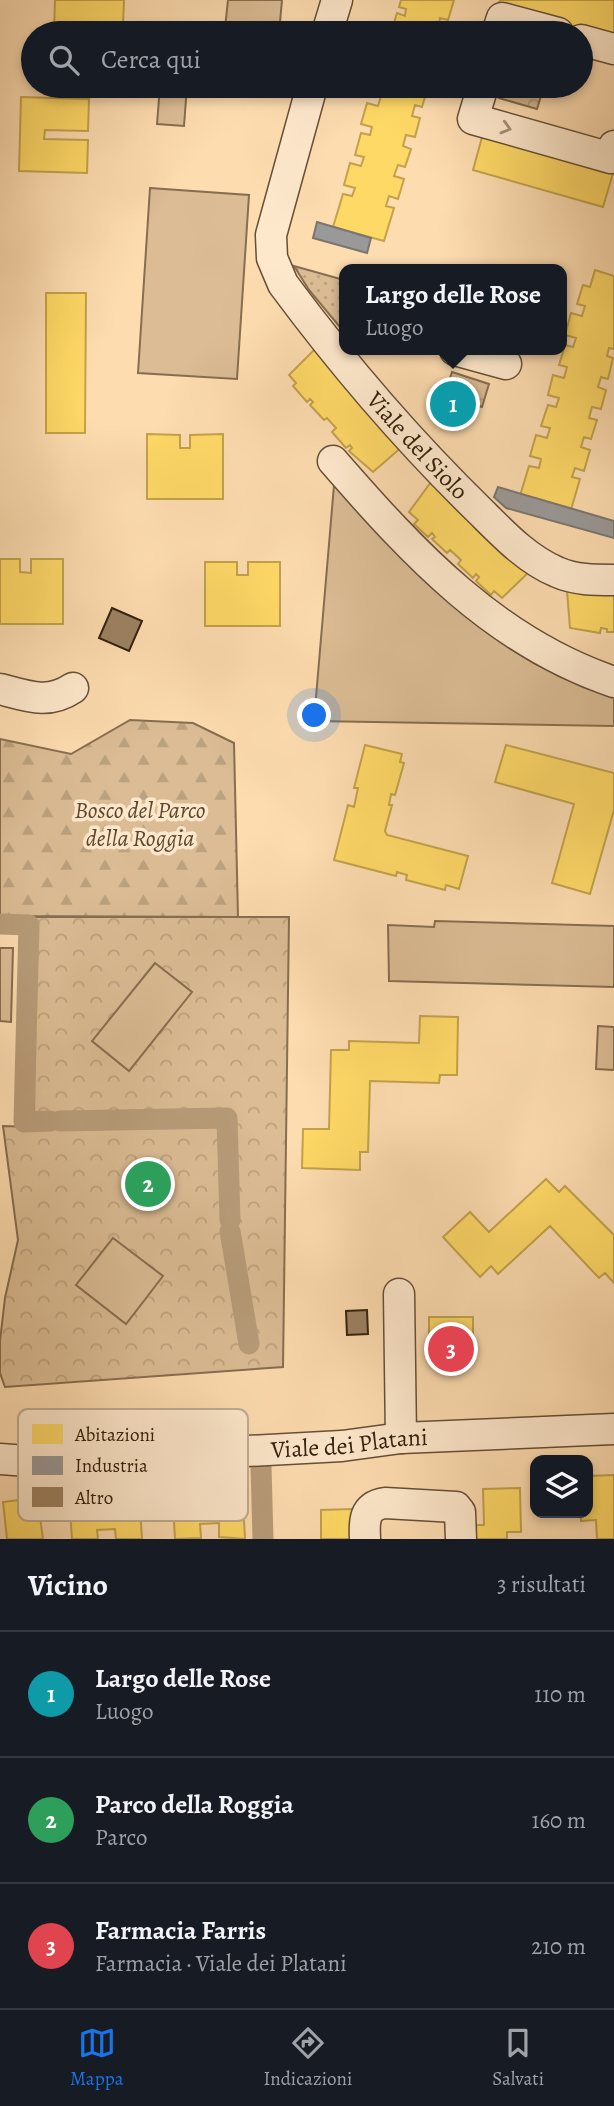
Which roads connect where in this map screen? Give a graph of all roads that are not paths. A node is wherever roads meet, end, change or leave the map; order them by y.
1 (337, 0) edge
2 (331, 21) edge
3 (593, 43) edge
4 (614, 49) edge
5 (308, 98) edge
6 (479, 98) edge
7 (614, 146) edge
8 (339, 346) edge
9 (347, 355) edge
10 (473, 355) edge
11 (506, 364) dead end
12 (333, 461) dead end
13 (614, 580) edge
14 (614, 682) edge
15 (73, 688) dead end
16 (0, 689) edge
17 (399, 1294) dead end
18 (614, 1429) edge
19 (401, 1437) junction
20 (248, 1451) edge
21 (0, 1459) edge
22 (18, 1460) edge
23 (365, 1539) edge
24 (461, 1539) edge

1 - 2 street
3 - 4 street
5 - 8 street, Viale del Siolo
6 -> 7 street
9 - 13 street, Viale del Siolo
10 - 11 street
12 - 14 street
15 - 16 street
17 - 19 street
18 - 19 street, Viale dei Platani
19 - 20 street, Viale dei Platani
21 - 22 street, Viale dei Platani
23 - 24 street

